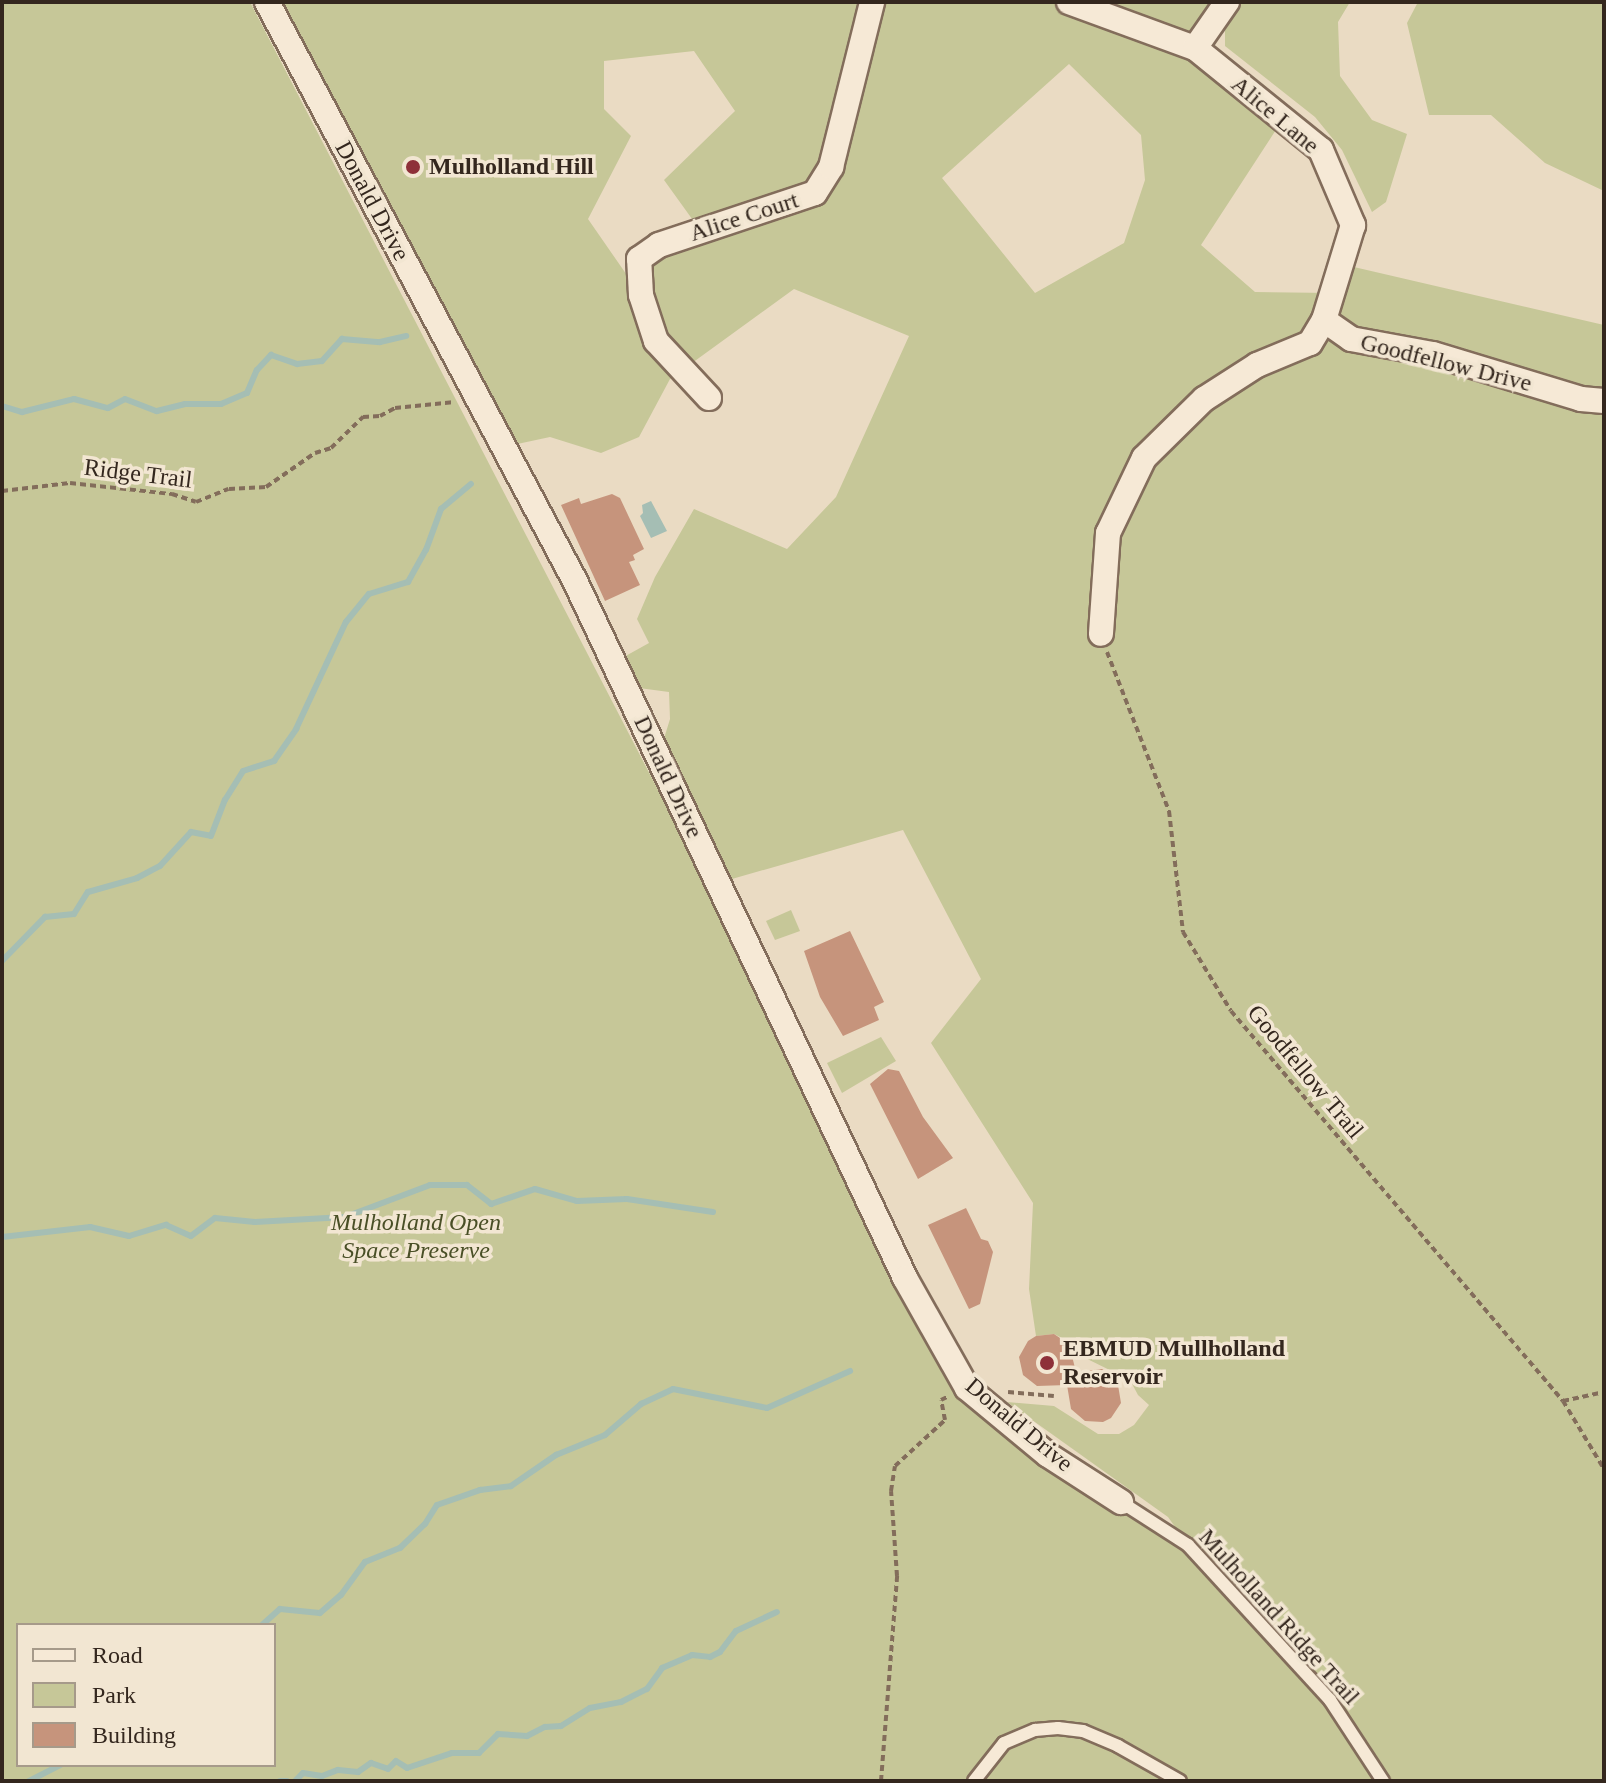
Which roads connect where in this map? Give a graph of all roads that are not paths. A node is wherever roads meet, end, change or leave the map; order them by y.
1 (267, 2) edge
2 (872, 2) edge
3 (1069, 2) edge
4 (1227, 2) edge
5 (1195, 48) junction
6 (1324, 320) junction
7 (709, 398) dead end
8 (1604, 401) edge
9 (1101, 634) road end
10 (1121, 1502) joint
11 (974, 1781) edge
12 (1180, 1781) edge
13 (1383, 1781) edge

1 - 10 street, Donald Drive
2 - 7 street, Alice Court
3 - 5 street, Alice Lane
4 - 5 street
5 - 6 street, Alice Lane
6 - 8 street, Goodfellow Drive
6 - 9 street
10 - 13 lane, Mulholland Ridge Trail
11 - 12 lane

